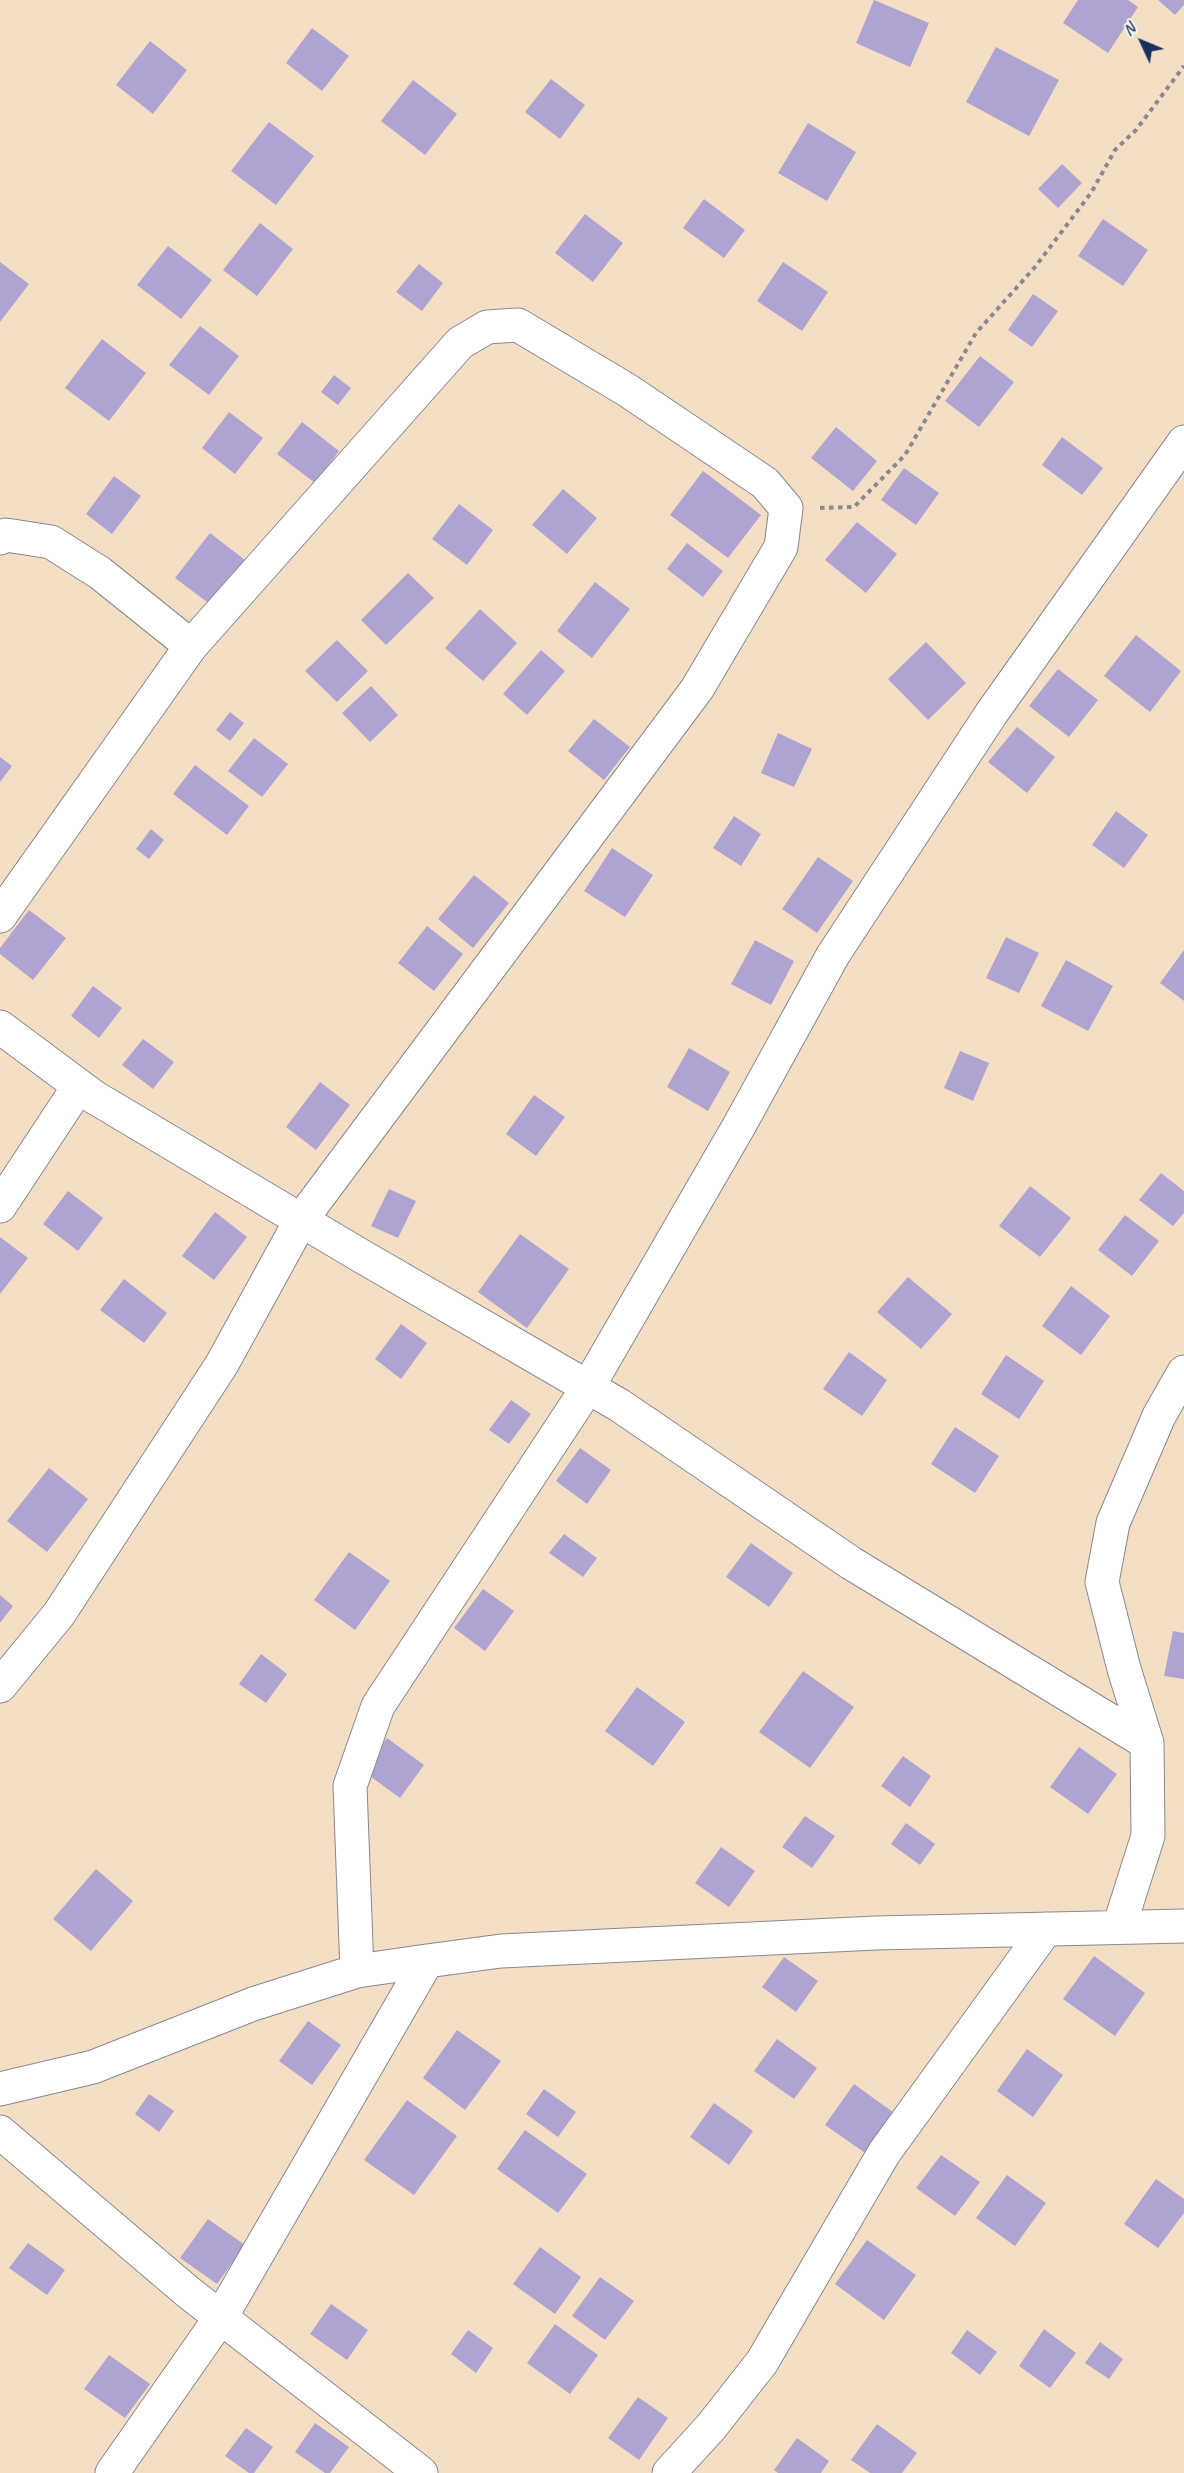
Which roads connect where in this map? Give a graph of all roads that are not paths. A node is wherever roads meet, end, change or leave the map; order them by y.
1 (1184, 442) edge
2 (0, 538) edge
3 (191, 646) junction
4 (0, 916) edge
5 (0, 1028) edge
6 (79, 1086) junction
7 (0, 1206) edge
8 (301, 1220) junction
9 (1184, 1372) edge
10 (588, 1387) junction
11 (0, 1686) edge
12 (1147, 1743) junction
13 (1184, 1926) edge
14 (1119, 1927) junction
15 (1046, 1929) junction
16 (427, 1961) junction
17 (357, 1971) junction
18 (0, 2089) edge
19 (0, 2132) edge
20 (221, 2317) junction
21 (112, 2473) edge
22 (421, 2473) edge
23 (669, 2473) edge

1 - 10 street
2 - 3 street
3 - 4 street
3 - 8 street
5 - 6 street
6 - 7 street
6 - 8 street
8 - 10 street
8 - 11 street
9 - 12 street
10 - 12 street
10 - 17 street
12 - 14 street
13 - 14 street
14 - 15 street
15 - 16 street
15 - 23 street
16 - 17 street
16 - 20 street
17 - 18 street
19 - 20 street
20 - 21 street
20 - 22 street

